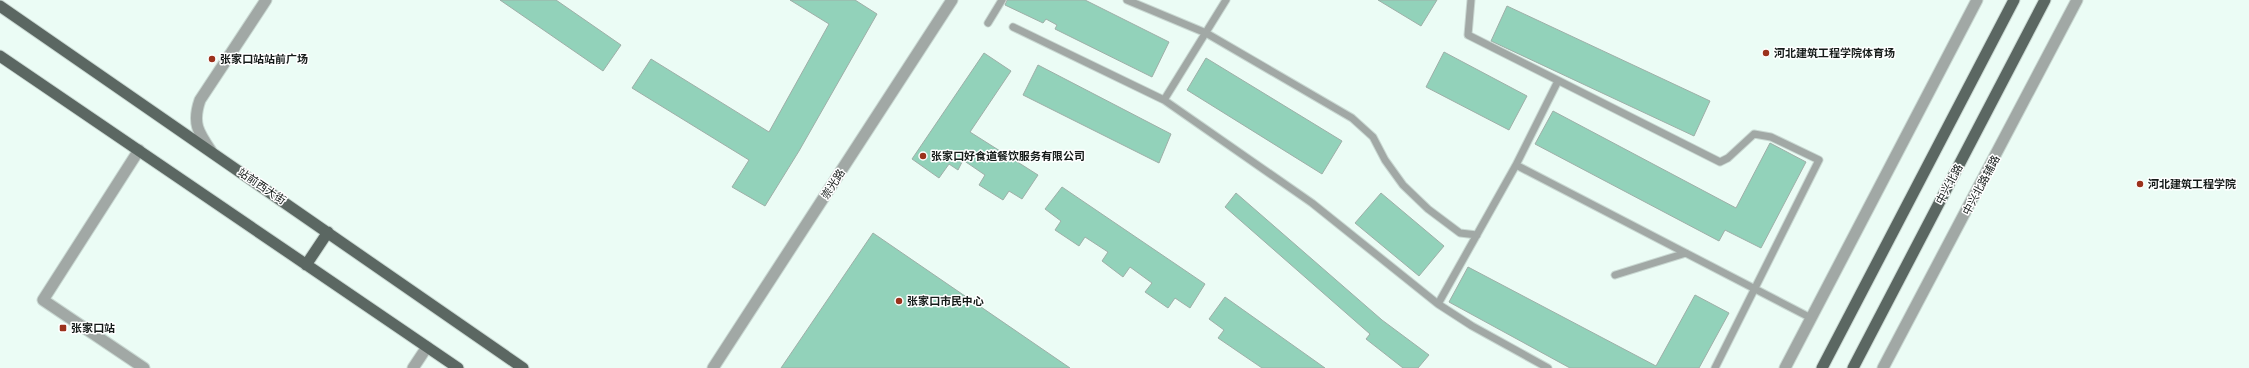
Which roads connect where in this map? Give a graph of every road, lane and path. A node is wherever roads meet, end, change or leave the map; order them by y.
1 (266, 0) edge
2 (952, 0) edge
3 (1002, 0) edge
4 (1127, 0) edge
5 (1226, 0) edge
6 (1471, 0) edge
7 (1977, 0) edge
8 (2014, 0) edge
9 (2045, 0) edge
10 (2077, 0) edge
11 (0, 6) edge
12 (988, 23) dead end
13 (1013, 27) dead end
14 (1206, 33) junction
15 (0, 56) edge
16 (1558, 81) junction
17 (1164, 100) junction
18 (140, 150) junction
19 (211, 151) junction
20 (1516, 165) junction
21 (328, 232) junction
22 (1477, 235) junction
23 (1686, 253) junction
24 (306, 265) junction
25 (1615, 275) dead end
26 (1755, 289) junction
27 (1438, 304) junction
28 (1811, 318) junction
29 (427, 347) junction
30 (144, 368) edge
31 (413, 368) edge
32 (458, 368) edge
33 (523, 368) edge
34 (713, 368) edge
35 (1548, 368) edge
36 (1715, 368) edge
37 (1785, 368) edge
38 (1822, 368) edge
39 (1853, 368) edge
40 (1883, 368) edge

1 - 19 street
2 - 34 street, 崇光路
3 - 12 lane
4 - 14 lane
5 - 14 lane
6 - 16 lane
7 - 28 street
8 - 38 main road
9 - 39 main road, 中兴北路
10 - 40 street, 中兴北路辅路
11 - 19 main road, 站前西大街
13 - 17 lane
14 - 17 lane
14 - 22 lane
15 - 18 main road
16 - 20 lane
16 - 26 lane
17 - 27 lane
18 - 24 main road
18 - 30 street
19 - 21 main road, 站前西大街
20 - 22 lane
20 - 23 lane
21 - 24 main road
21 - 33 main road, 站前西大街
22 - 27 lane
23 - 25 lane
23 - 26 lane
24 - 29 main road
26 - 28 lane
26 - 36 lane
27 - 35 lane
28 - 37 street
29 - 31 street
29 - 32 main road

